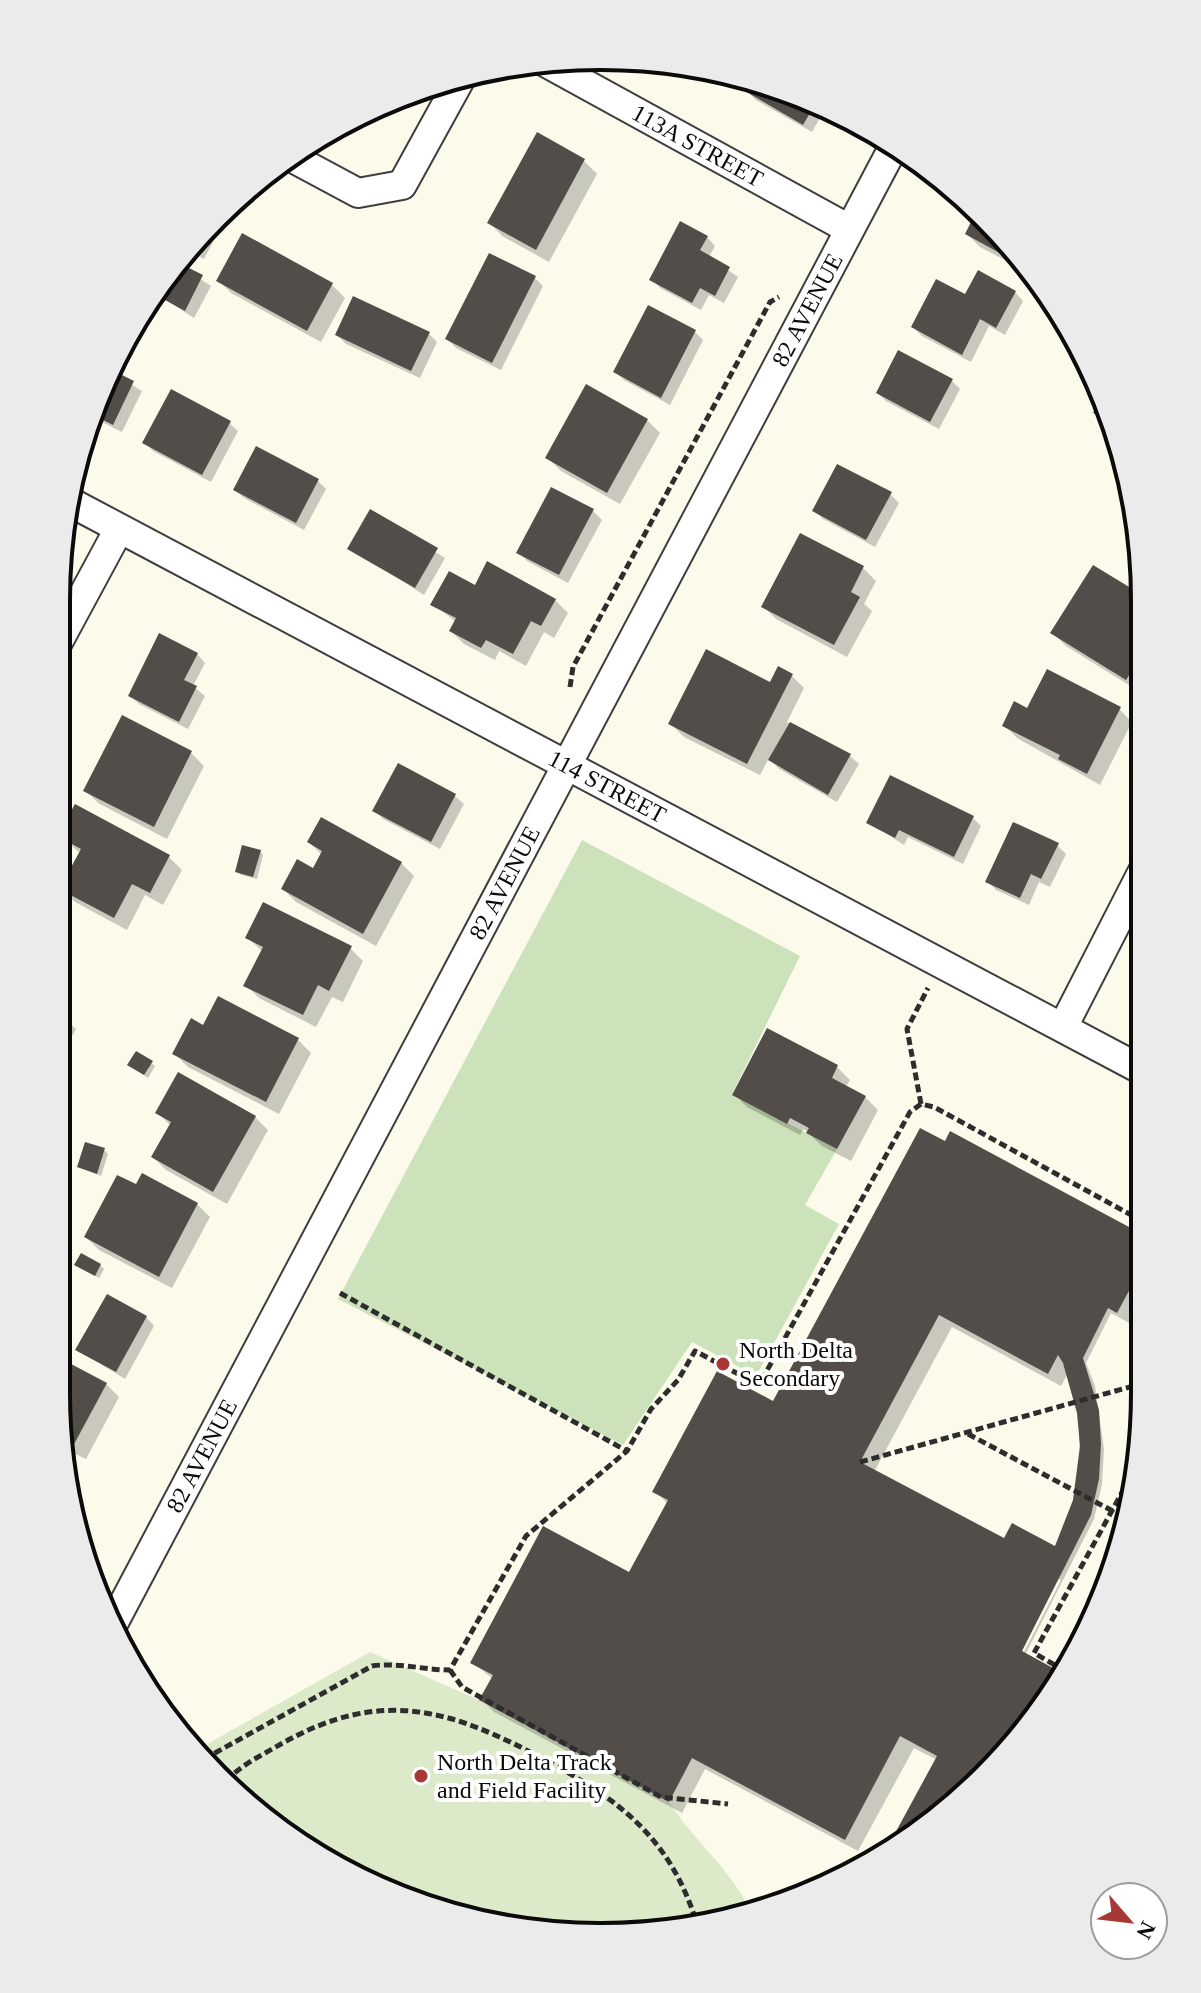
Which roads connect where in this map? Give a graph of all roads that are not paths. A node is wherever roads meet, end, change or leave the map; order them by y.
1 (562, 71) edge
2 (454, 91) edge
3 (889, 155) edge
4 (301, 163) edge
5 (849, 229) junction
6 (79, 507) edge
7 (119, 529) junction
8 (70, 620) edge
9 (568, 765) junction
10 (1131, 894) edge
11 (1063, 1027) junction
12 (1131, 1064) edge
13 (118, 1614) edge

1 - 5 street, 113A STREET
2 - 4 street
3 - 5 street, 82 AVENUE
5 - 9 street, 82 AVENUE
6 - 7 street, 114 STREET
7 - 8 street
7 - 9 street, 114 STREET
9 - 11 street, 114 STREET
9 - 13 street, 82 AVENUE
10 - 11 street
11 - 12 street, 114 STREET

